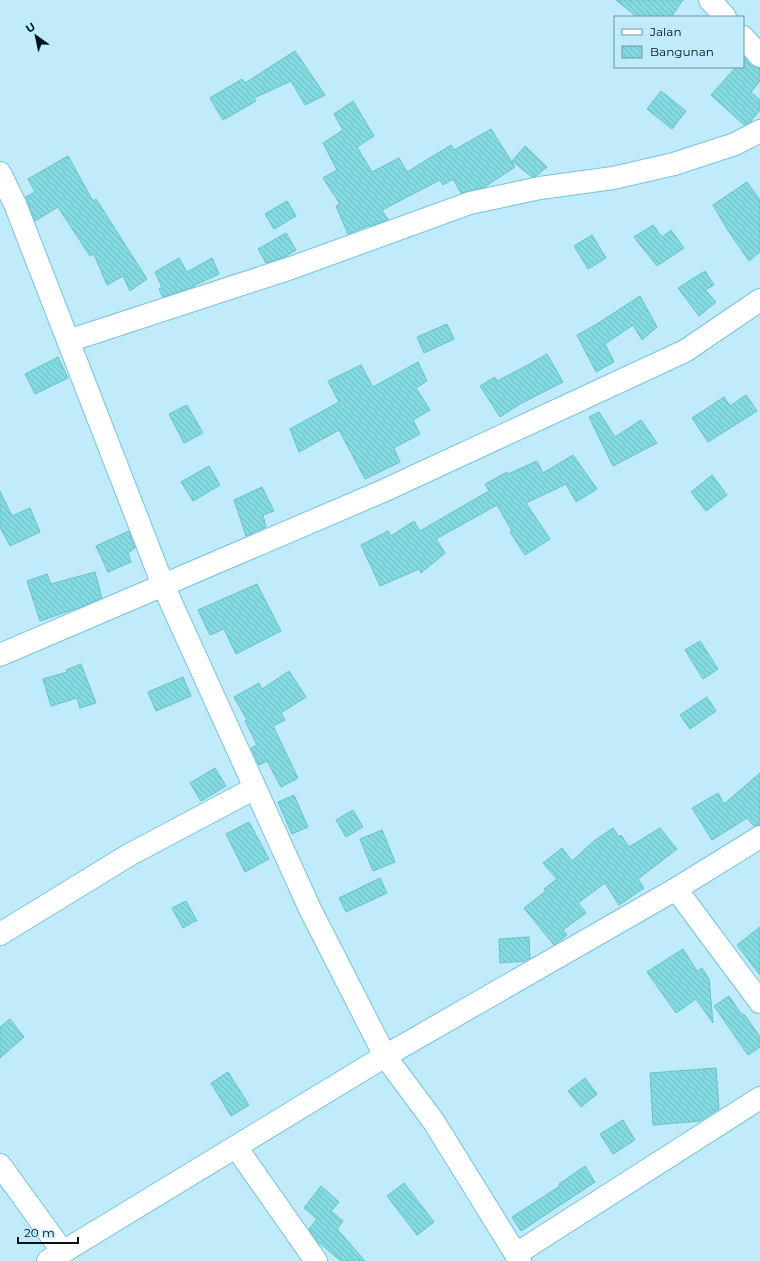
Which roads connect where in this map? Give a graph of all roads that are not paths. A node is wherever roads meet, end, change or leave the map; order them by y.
1 (710, 0) edge
2 (724, 16) edge
3 (744, 38) edge
4 (760, 56) edge
5 (760, 131) edge
6 (2, 181) edge
7 (760, 300) edge
8 (68, 341) junction
9 (163, 585) junction
10 (0, 654) edge
11 (255, 788) junction
12 (760, 837) edge
13 (676, 889) junction
14 (0, 934) edge
15 (760, 1002) edge
16 (386, 1056) junction
17 (760, 1098) edge
18 (236, 1147) junction
19 (0, 1165) edge
20 (56, 1256) edge
21 (518, 1257) edge
22 (316, 1261) edge

1 - 2 street
3 - 4 street
5 - 8 street
6 - 8 street
7 - 9 street
8 - 9 street
9 - 10 street
9 - 11 street
11 - 14 street
11 - 16 street
12 - 13 street
13 - 15 street
13 - 16 street
16 - 18 street
16 - 21 street
17 - 21 street
18 - 20 street
18 - 22 street
19 - 20 street

